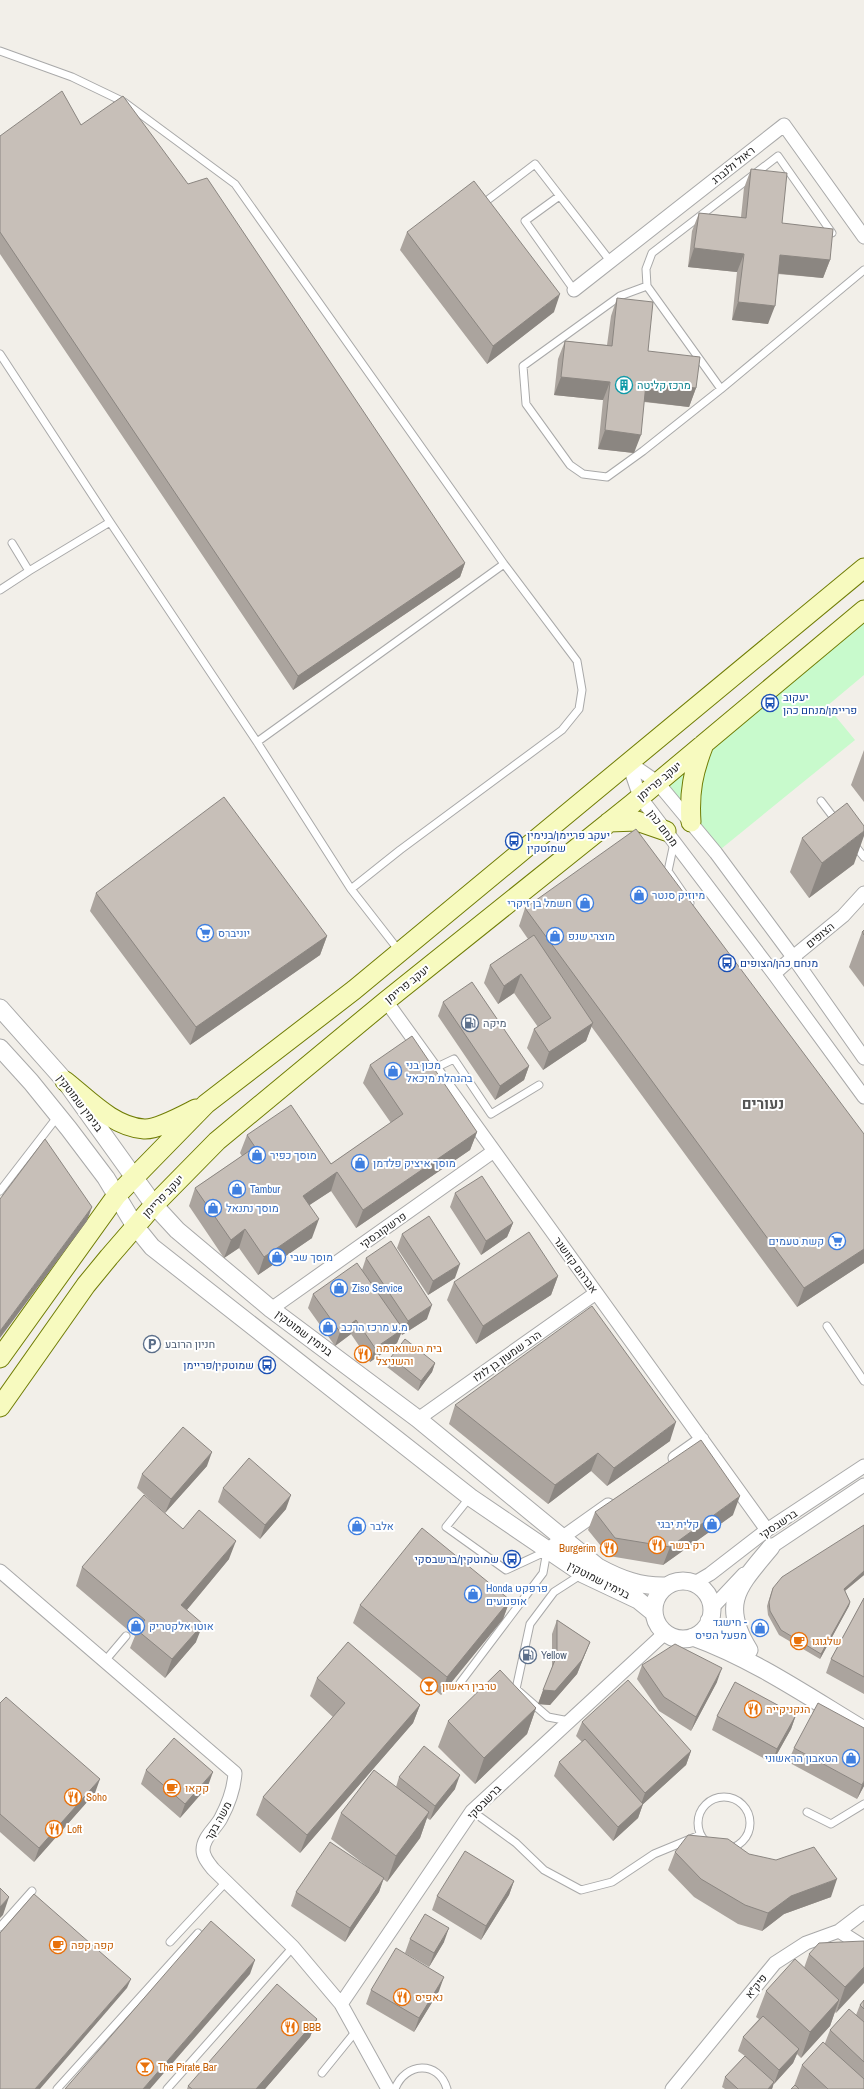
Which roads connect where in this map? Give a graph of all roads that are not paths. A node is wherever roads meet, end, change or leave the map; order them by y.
1 (0, 51) edge
2 (558, 197) junction
3 (489, 199) edge
4 (832, 233) edge
5 (864, 237) edge
6 (611, 262) junction
7 (864, 270) edge
8 (647, 286) junction
9 (574, 290) joint
10 (0, 354) edge
11 (721, 389) junction
12 (110, 522) junction
13 (12, 543) dead end
14 (504, 564) junction
15 (864, 568) edge
16 (29, 571) junction
17 (0, 590) edge
18 (864, 610) edge
19 (257, 742) junction
20 (704, 743) junction
21 (628, 762) junction
22 (657, 782) junction
23 (640, 797) junction
24 (821, 801) dead end
25 (609, 822) junction
26 (690, 822) junction
27 (840, 826) edge
28 (670, 837) junction
29 (850, 838) edge
30 (864, 857) edge
31 (351, 889) junction
32 (864, 893) edge
33 (695, 909) edge
34 (400, 952) junction
35 (793, 956) junction
36 (774, 974) junction
37 (386, 1001) junction
38 (0, 1008) edge
39 (0, 1048) edge
40 (864, 1058) edge
41 (435, 1068) junction
42 (65, 1081) junction
43 (539, 1085) dead end
44 (864, 1097) edge
45 (206, 1104) junction
46 (58, 1116) junction
47 (494, 1151) junction
48 (135, 1176) junction
49 (0, 1192) edge
50 (117, 1196) junction
51 (154, 1205) junction
52 (135, 1226) junction
53 (596, 1293) junction
54 (271, 1308) junction
55 (827, 1326) dead end
56 (0, 1358) edge
57 (864, 1381) edge
58 (0, 1407) edge
59 (418, 1419) junction
60 (702, 1439) junction
61 (664, 1466) edge
62 (864, 1466) edge
63 (864, 1485) edge
64 (470, 1497) junction
65 (620, 1497) edge
66 (767, 1530) junction
67 (562, 1537) junction
68 (771, 1547) junction
69 (547, 1551) junction
70 (0, 1571) edge
71 (583, 1574) junction
72 (693, 1584) junction
73 (666, 1586) junction
74 (654, 1613) junction
75 (710, 1615) junction
76 (665, 1633) junction
77 (126, 1636) dead end
78 (693, 1637) junction
79 (750, 1652) junction
80 (104, 1662) junction
81 (460, 1684) dead end
82 (864, 1720) edge
83 (570, 1721) junction
84 (864, 1730) edge
85 (864, 1804) edge
86 (472, 1811) junction
87 (806, 1812) dead end
88 (700, 1835) junction
89 (226, 1882) junction
90 (32, 1891) dead end
91 (864, 1912) edge
92 (0, 1927) edge
93 (839, 1931) junction
94 (198, 1933) edge
95 (170, 1942) dead end
96 (864, 1947) edge
97 (293, 1948) junction
98 (341, 2004) junction
99 (356, 2031) junction
100 (322, 2073) dead end
101 (57, 2089) edge
102 (167, 2089) edge
103 (388, 2089) edge
104 (395, 2089) edge
105 (447, 2089) edge
106 (672, 2089) edge

1 - 14 lane
2 - 3 lane
2 - 6 lane
2 - 9 lane
4 - 8 lane
5 - 6 street, ראול ולנברג
6 - 9 street, ראול ולנברג
7 - 11 lane
8 - 11 lane
8 - 11 lane
10 - 12 lane
12 - 16 lane
12 - 19 lane
13 - 16 lane
14 - 19 lane
14 - 31 lane
15 - 21 main road
16 - 17 lane
18 - 20 main road, יעקב פריימן
19 - 31 lane
20 - 22 main road, יעקב פריימן
20 - 26 main road
21 - 22 street
21 - 23 street, מנחם כהן
21 - 34 main road
22 - 23 main road, יעקב פריימן
22 - 26 street
23 - 25 main road, יעקב פריימן
23 - 28 street, מנחם כהן
24 - 27 lane
25 - 28 main road
25 - 37 main road, יעקב פריימן
26 - 35 street
28 - 33 lane
28 - 36 street, מנחם כהן
29 - 30 lane
31 - 34 lane
32 - 35 street, הצופים
34 - 45 main road
35 - 36 street, הצופים
35 - 40 street
36 - 44 street, מנחם כהן
37 - 41 street, אברהם קזושנר
37 - 51 main road, יעקב פריימן
38 - 42 street, בנימין שמוטקין
39 - 46 street, בנימין שמוטקין
41 - 43 lane
41 - 47 street, אברהם קזושנר
42 - 45 main road
42 - 48 street, בנימין שמוטקין
45 - 48 main road
46 - 49 lane
46 - 50 street, בנימין שמוטקין
47 - 53 street, אברהם קזושנר
47 - 54 street, פרשקובסקי
48 - 50 main road
48 - 51 street, בנימין שמוטקין
50 - 52 street, בנימין שמוטקין
50 - 56 main road
51 - 52 main road, יעקב פריימן
51 - 54 street, בנימין שמוטקין
52 - 58 main road, יעקב פריימן
52 - 64 street, בנימין שמוטקין
53 - 59 street, הרב שמעון בן לולו
53 - 60 street, אברהם קזושנר
54 - 59 street, בנימין שמוטקין
55 - 57 lane
59 - 67 street, בנימין שמוטקין
60 - 61 street
60 - 66 street, אברהם קזושנר
62 - 66 street, ברשבסקי
63 - 68 street, ברשבסקי
64 - 69 street, בנימין שמוטקין
64 - 69 lane
65 - 67 street
66 - 72 street, ברשבסקי
67 - 69 street
67 - 73 street, בנימין שמוטקין
68 - 75 street, ברשבסקי
68 - 79 street
69 - 71 street, בנימין שמוטקין
69 - 81 lane
70 - 80 street, משה בקר
71 - 74 street, בנימין שמוטקין
71 - 83 lane
72 - 73 street
72 - 75 street
73 - 74 street
74 - 76 street
75 - 78 street
75 - 79 street
76 - 78 street
76 - 83 street, ברשבסקי
77 - 80 lane
78 - 84 street
79 - 82 street
80 - 89 street, משה בקר
83 - 86 street, ברשבסקי
85 - 87 lane
86 - 88 lane
86 - 98 street, ברשבסקי
88 - 88 lane
89 - 95 lane
89 - 97 street, משה בקר
90 - 92 lane
91 - 93 street, פיק"א
93 - 96 street
93 - 106 street, פיק"א
94 - 101 lane
97 - 98 street, משה בקר
97 - 102 lane
98 - 99 street, משה בקר
99 - 100 lane
99 - 103 street, משה בקר
104 - 105 lane

